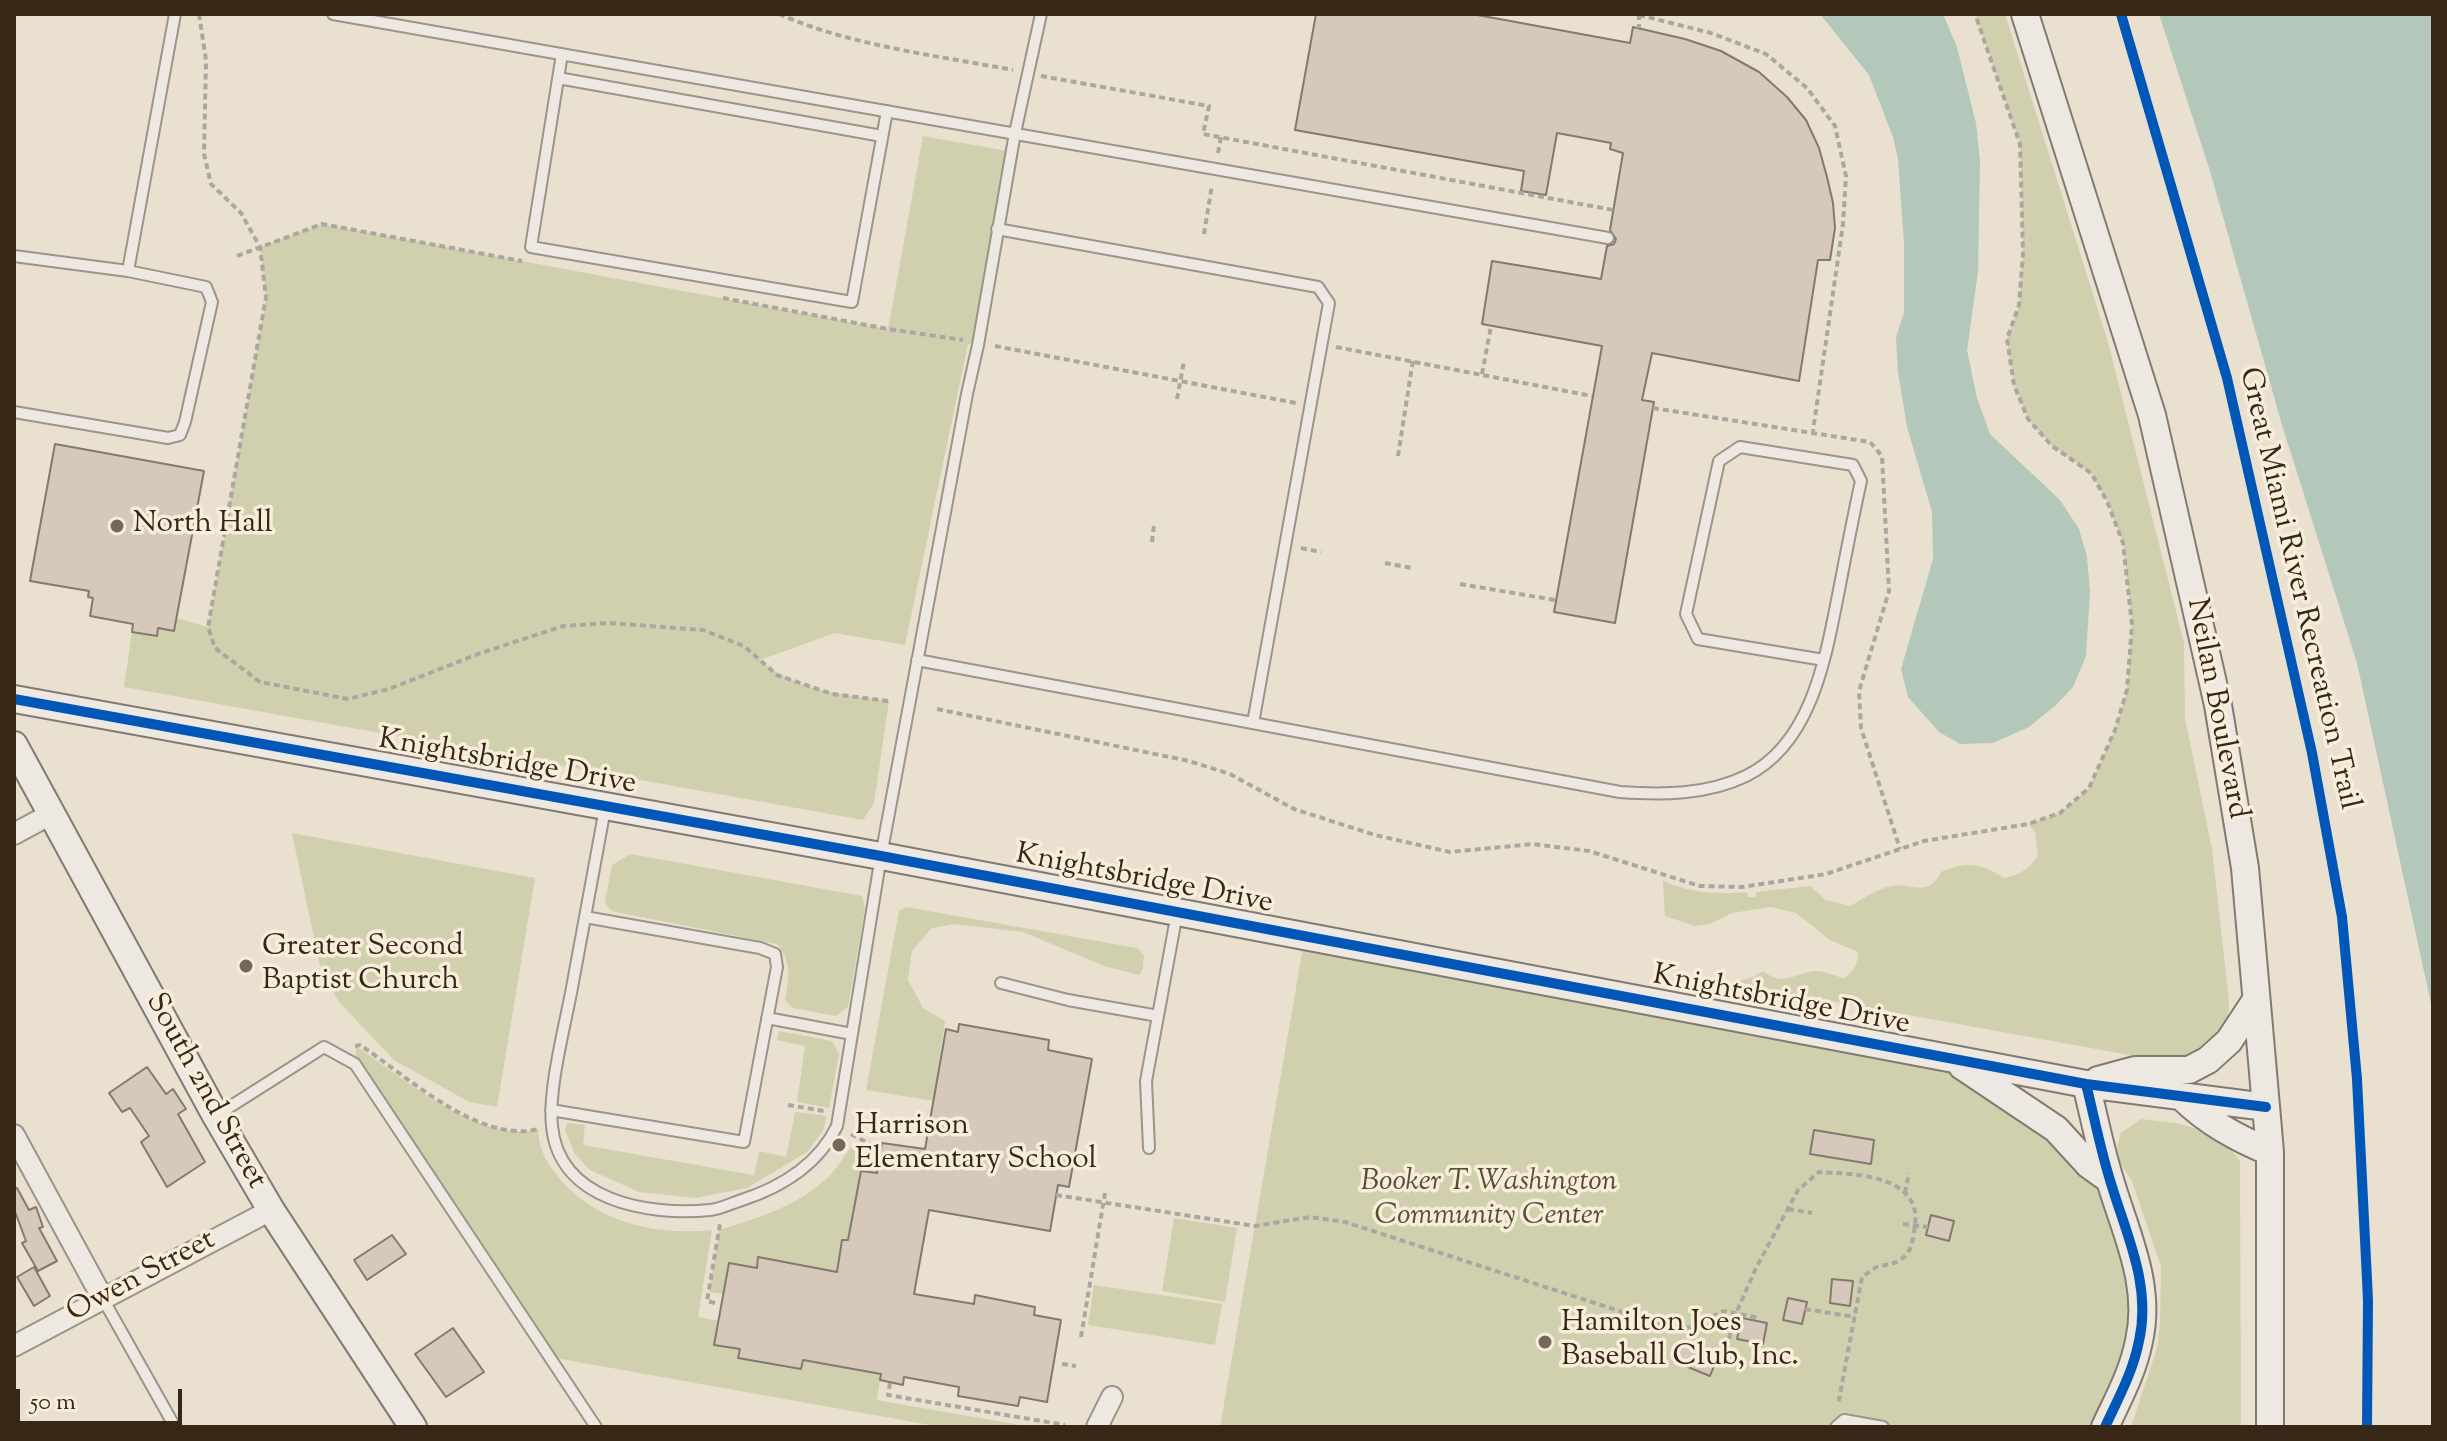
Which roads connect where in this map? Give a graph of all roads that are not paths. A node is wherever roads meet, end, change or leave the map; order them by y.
1 (175, 14) edge
2 (333, 14) edge
3 (1041, 14) edge
4 (2025, 14) edge
5 (562, 54) junction
6 (558, 78) junction
7 (887, 111) junction
8 (1015, 133) junction
9 (882, 136) junction
10 (997, 229) junction
11 (1608, 238) dead end
12 (14, 256) edge
13 (128, 271) junction
14 (14, 412) edge
15 (917, 660) junction
16 (1824, 660) junction
17 (14, 699) edge
18 (1253, 723) junction
19 (14, 745) edge
20 (606, 806) junction
21 (51, 814) junction
22 (14, 834) edge
23 (881, 856) junction
24 (1178, 911) junction
25 (585, 917) junction
26 (1001, 983) dead end
27 (2256, 1000) junction
28 (1158, 1016) junction
29 (767, 1018) junction
30 (852, 1034) junction
31 (1949, 1058) junction
32 (2086, 1084) junction
33 (2182, 1097) junction
34 (2266, 1107) junction
35 (551, 1110) junction
36 (216, 1116) junction
37 (14, 1135) edge
38 (1149, 1148) dead end
39 (2270, 1152) junction
40 (2110, 1180) junction
41 (271, 1210) junction
42 (103, 1299) junction
43 (14, 1346) edge
44 (1112, 1397) dead end
45 (175, 1427) edge
46 (413, 1427) edge
47 (596, 1427) edge
48 (1097, 1427) edge
49 (1836, 1427) edge
50 (1883, 1427) edge
51 (2105, 1427) edge
52 (2270, 1427) edge

1 - 13 lane
2 - 5 lane
3 - 8 lane
4 - 27 street, Neilan Boulevard
5 - 6 lane
5 - 7 lane
6 - 9 lane
6 - 9 lane
7 - 8 lane
7 - 9 lane
8 - 10 lane
8 - 11 lane
10 - 15 lane
10 - 18 lane
12 - 13 lane
13 - 14 lane
15 - 18 lane
15 - 23 lane
16 - 16 lane
16 - 18 lane
17 - 20 street, Knightsbridge Drive
19 - 21 street, South 2nd Street
20 - 23 street, Knightsbridge Drive
20 - 25 lane
21 - 22 street
21 - 36 street, South 2nd Street
23 - 24 street, Knightsbridge Drive
23 - 30 lane
24 - 28 lane
24 - 31 street, Knightsbridge Drive
25 - 29 lane
25 - 35 lane
26 - 28 lane
27 - 32 street
27 - 34 street, Neilan Boulevard
28 - 38 lane
29 - 30 lane
29 - 35 lane
30 - 35 lane
31 - 32 street, Knightsbridge Drive
31 - 40 street
32 - 33 street, Knightsbridge Drive
32 - 40 street
33 - 34 street, Knightsbridge Drive
33 - 39 street
34 - 39 street, Neilan Boulevard
36 - 41 street, South 2nd Street
36 - 47 lane
37 - 42 street
39 - 52 street, Neilan Boulevard
40 - 51 street
41 - 42 street, Owen Street
41 - 46 street, South 2nd Street
42 - 43 street, Owen Street
42 - 45 lane
44 - 48 street
49 - 50 lane

